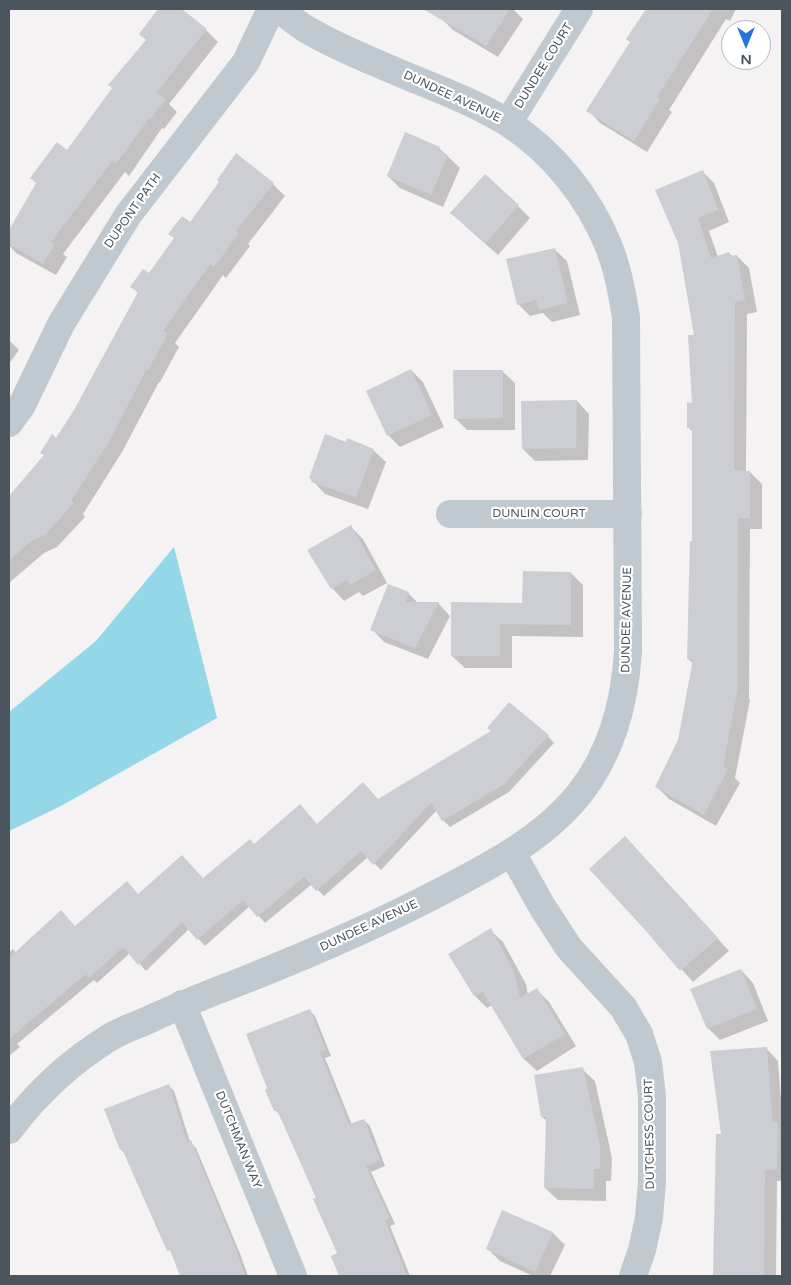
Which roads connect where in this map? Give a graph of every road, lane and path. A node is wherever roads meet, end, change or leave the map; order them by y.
1 (271, 9) edge
2 (278, 9) edge
3 (579, 9) edge
4 (508, 123) junction
5 (9, 423) edge
6 (450, 514) dead end
7 (628, 514) junction
8 (512, 853) junction
9 (182, 1004) junction
10 (9, 1130) edge
11 (293, 1276) edge
12 (633, 1276) edge

1 - 5 street, DUPONT PATH
2 - 4 street, DUNDEE AVENUE
3 - 4 street, DUNDEE COURT
4 - 7 street, DUNDEE AVENUE
6 - 7 street, DUNLIN COURT
7 - 8 street, DUNDEE AVENUE
8 - 9 street, DUNDEE AVENUE
8 - 12 street, DUTCHESS COURT
9 - 10 street, DUNDEE AVENUE
9 - 11 street, DUTCHMAN WAY

